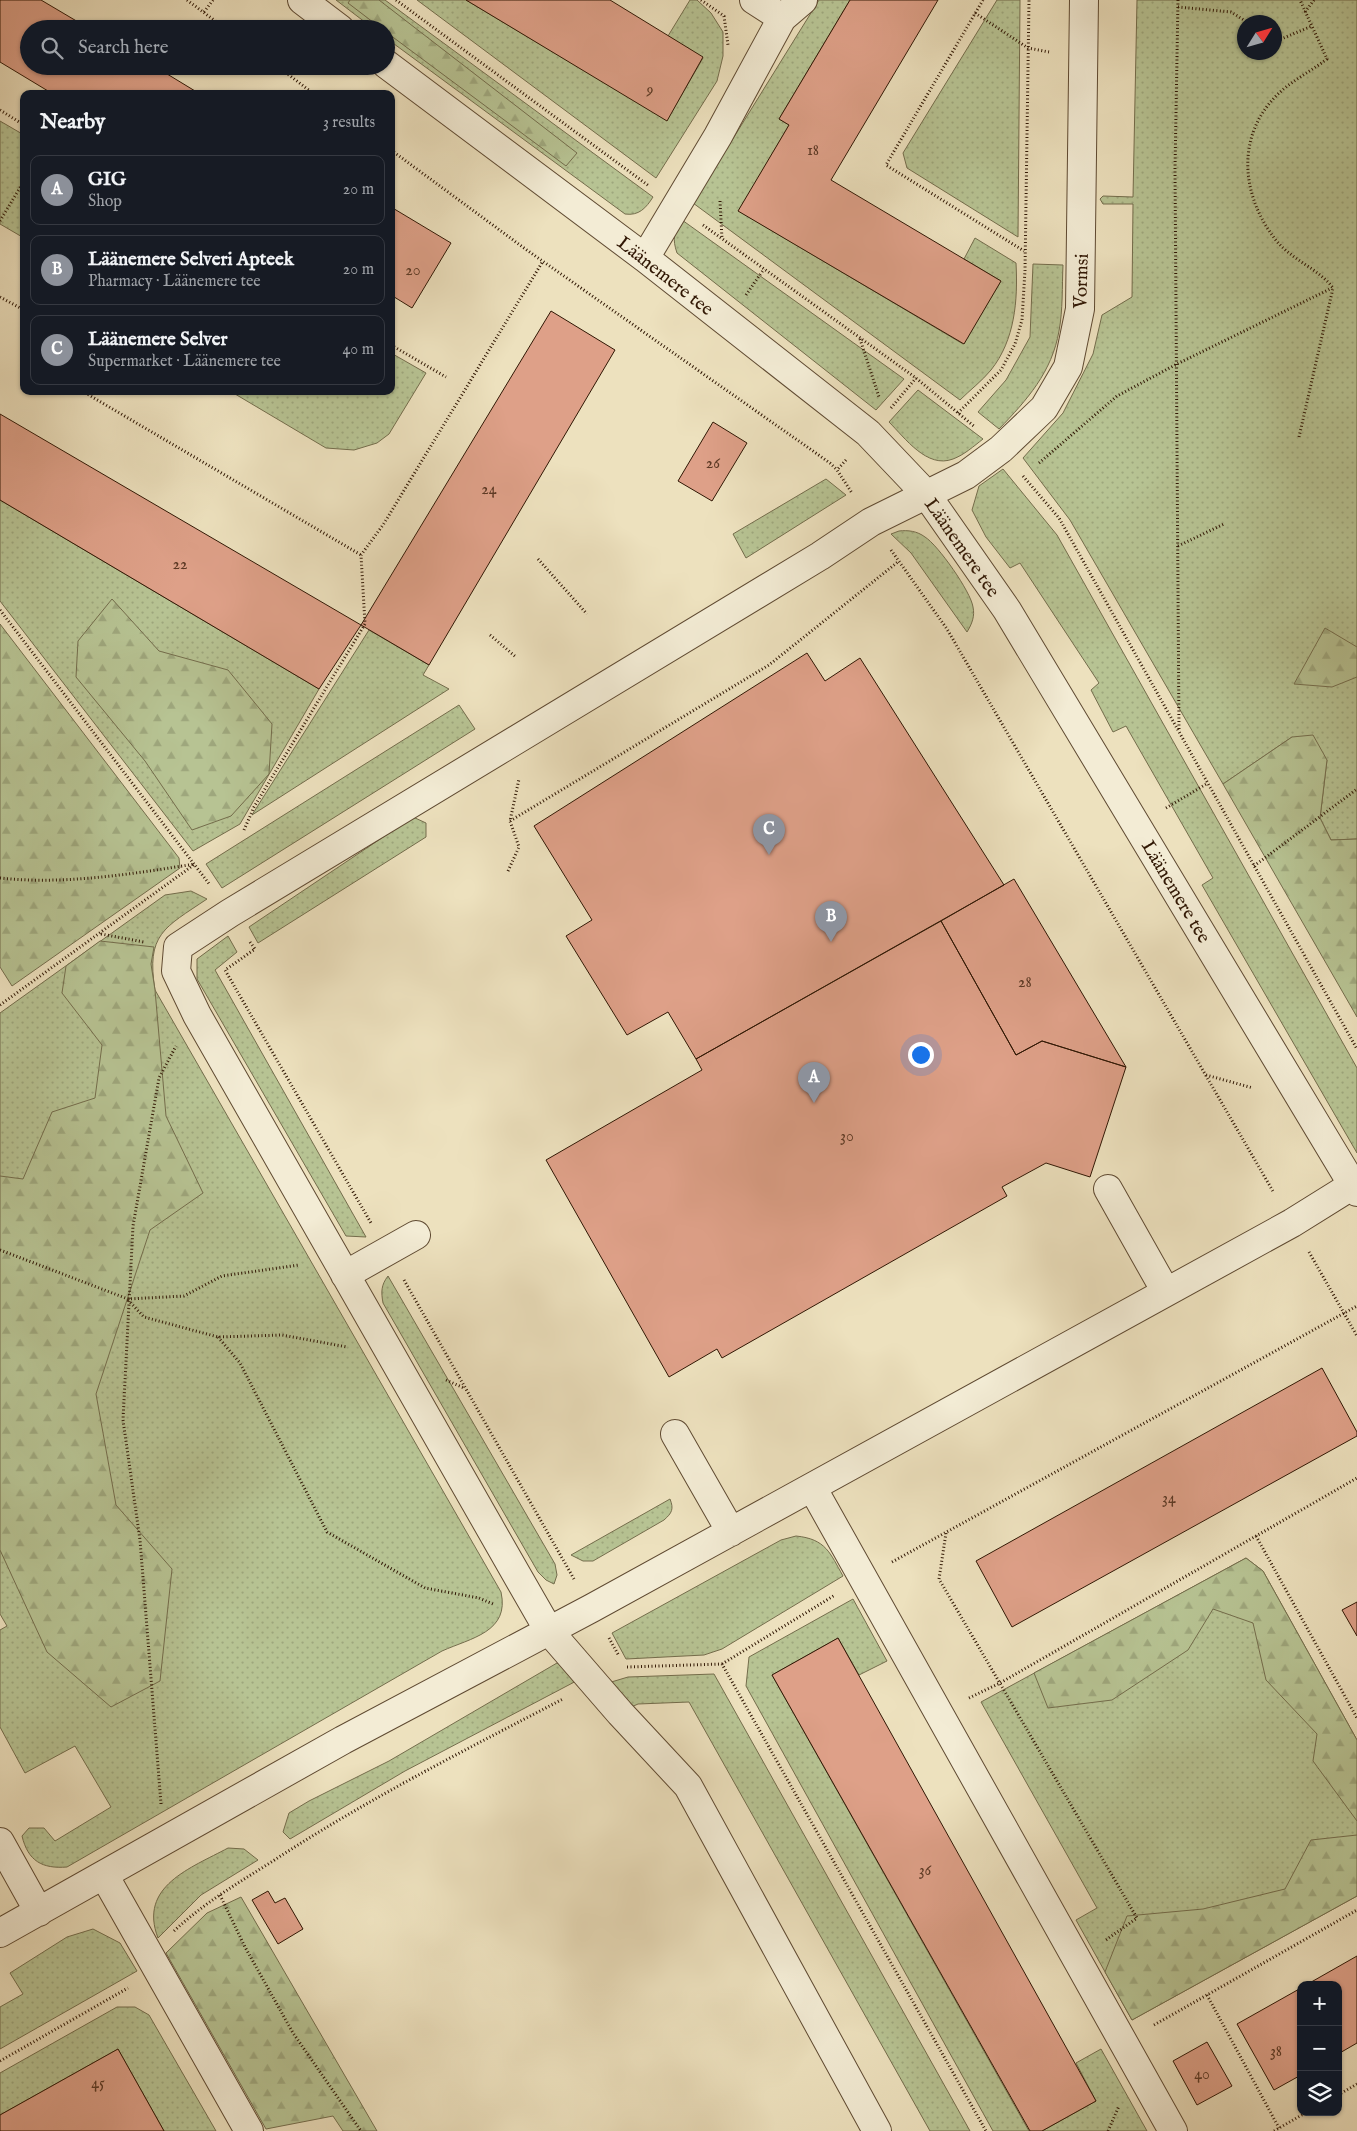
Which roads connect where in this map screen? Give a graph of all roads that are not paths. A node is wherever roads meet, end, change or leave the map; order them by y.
1 (302, 0) edge
2 (754, 0) edge
3 (803, 0) edge
4 (1084, 0) edge
5 (782, 18) junction
6 (328, 20) edge
7 (395, 71) edge
8 (645, 258) junction
9 (926, 494) junction
10 (1355, 1188) edge
11 (1108, 1189) dead end
12 (416, 1234) dead end
13 (340, 1267) junction
14 (1166, 1292) junction
15 (675, 1434) dead end
16 (812, 1487) junction
17 (731, 1532) junction
18 (550, 1630) junction
19 (0, 1842) edge
20 (104, 1875) junction
21 (39, 1912) junction
22 (0, 1934) edge
23 (249, 2131) edge
24 (877, 2131) edge
25 (1172, 2131) edge

1 - 6 street
2 - 5 street
3 - 5 street
4 - 9 street, Vormsi
5 - 8 street
7 - 8 street, Läänemere tee
8 - 9 street, Läänemere tee
9 - 10 street, Läänemere tee
9 - 13 street, Vormsi
10 - 14 street
11 - 14 street
12 - 13 street
13 - 18 street
14 - 16 street
15 - 17 street
16 - 17 street
16 - 25 street
17 - 18 street
18 - 20 street
18 - 24 street
19 - 21 street
20 - 21 street
20 - 23 street
21 - 22 street

